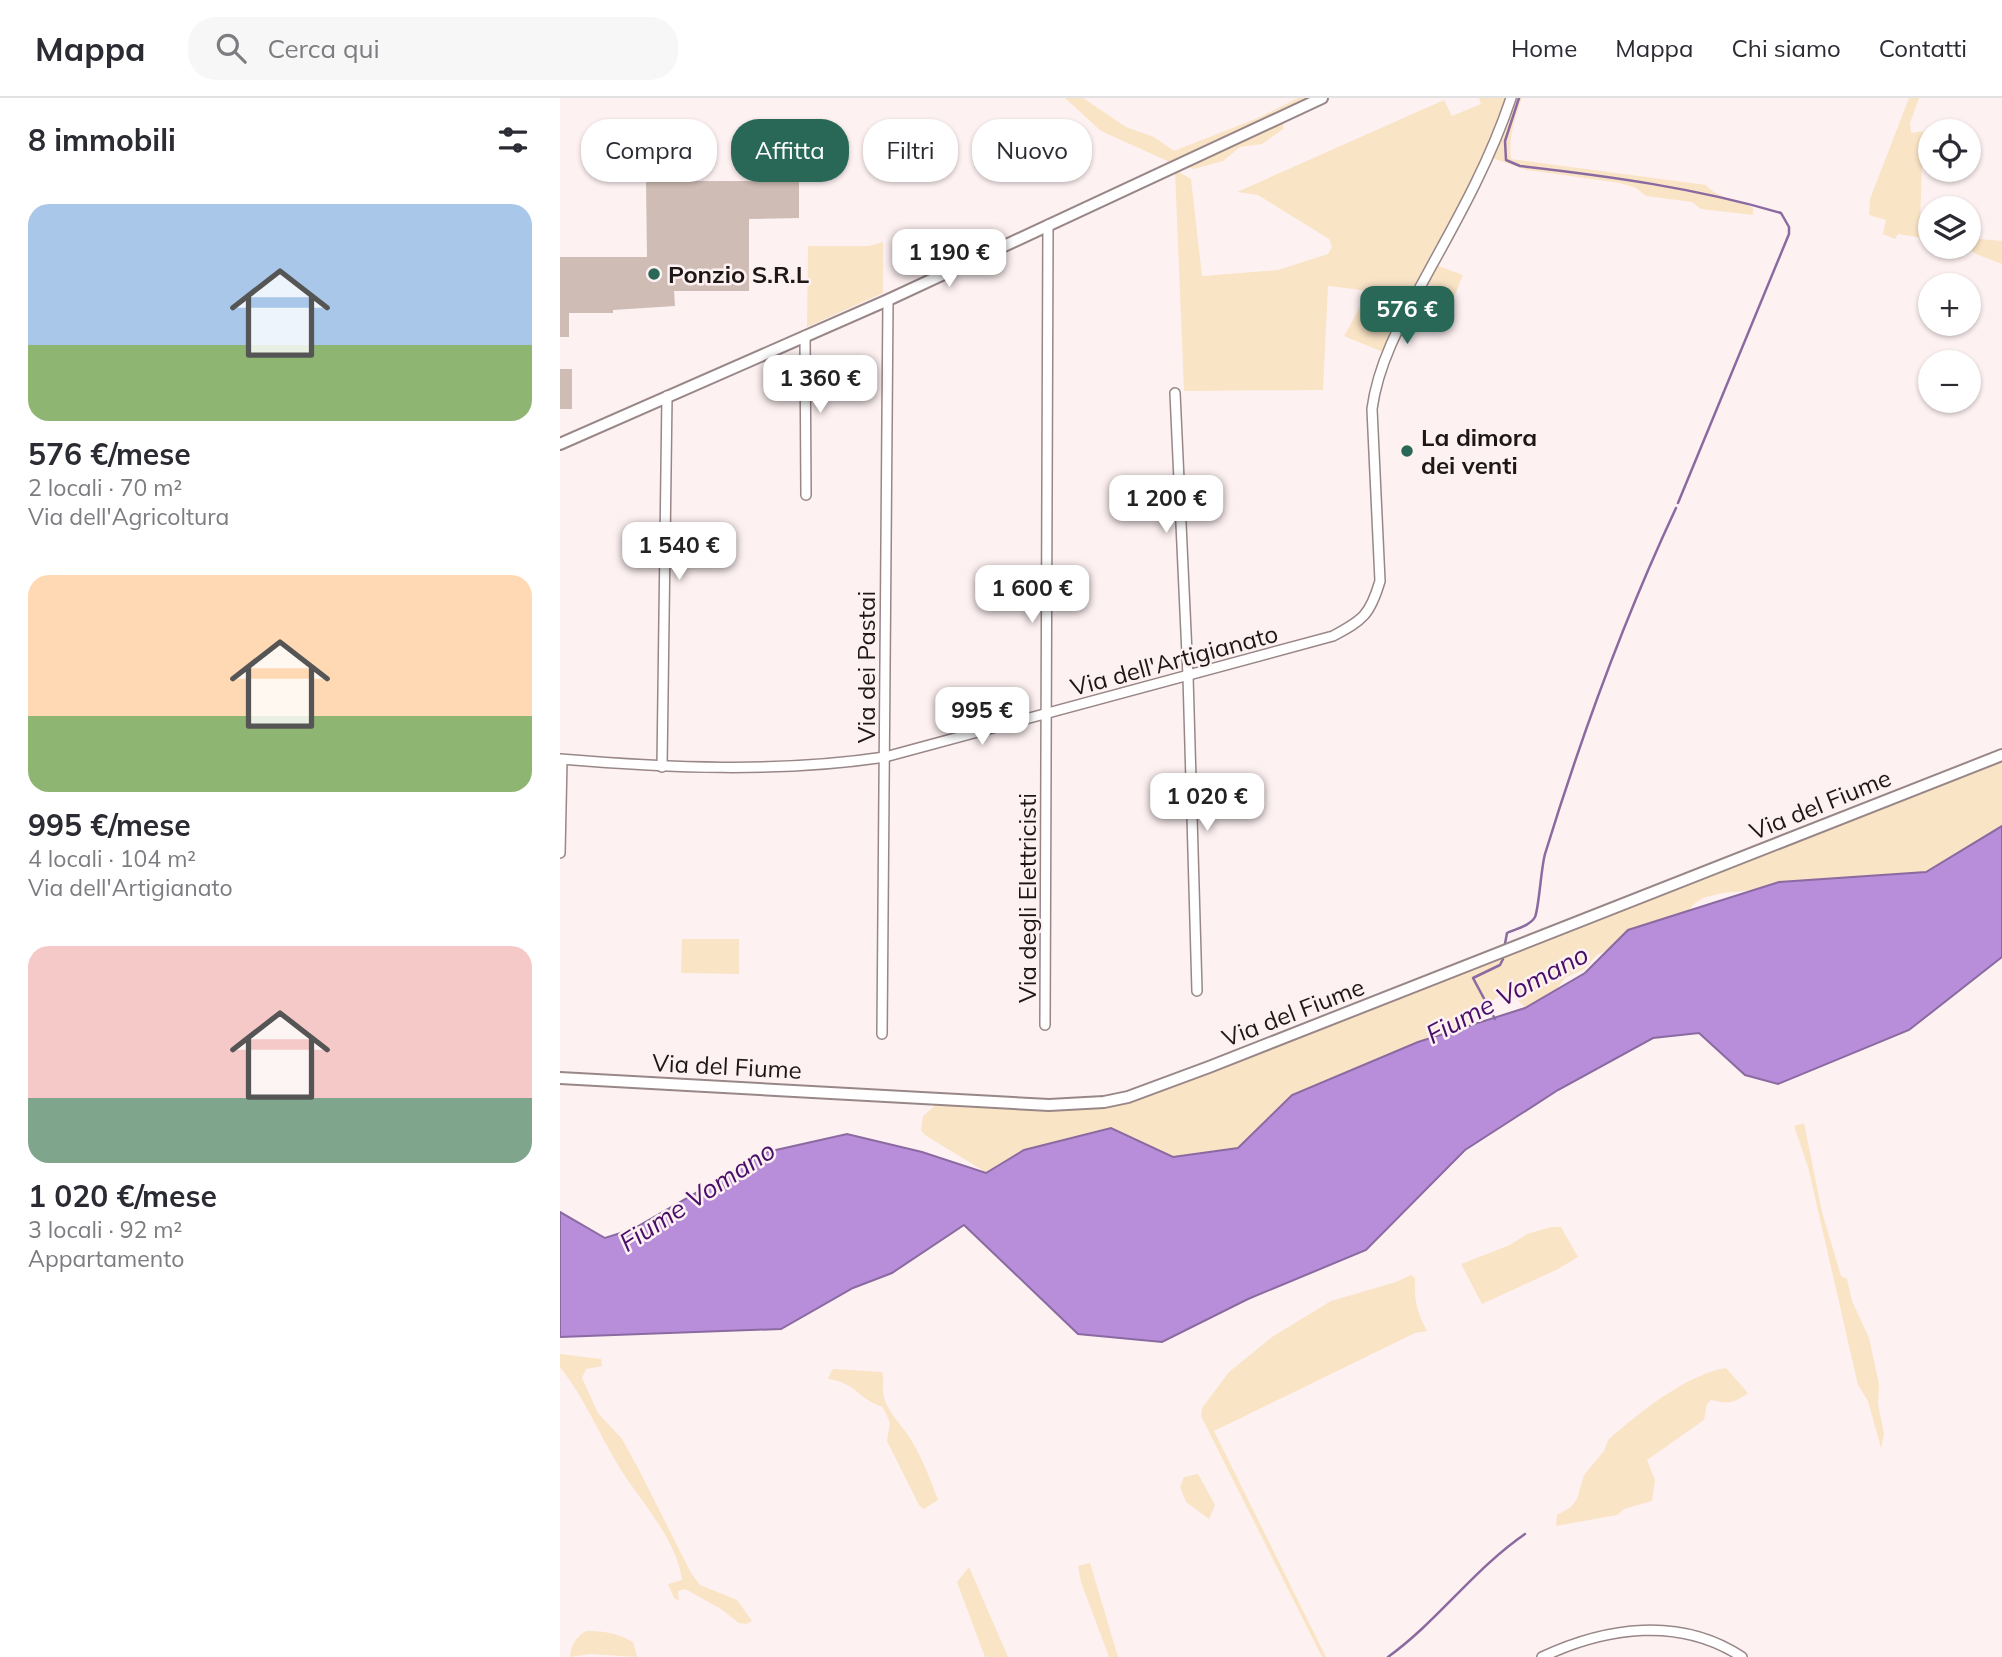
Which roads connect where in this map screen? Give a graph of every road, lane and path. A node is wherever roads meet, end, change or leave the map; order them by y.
1 (1322, 98) edge
2 (1511, 98) edge
3 (1048, 225) junction
4 (888, 300) junction
5 (805, 336) junction
6 (1175, 393) dead end
7 (667, 396) junction
8 (560, 444) edge
9 (806, 495) dead end
10 (1188, 676) junction
11 (1047, 714) junction
12 (2002, 755) edge
13 (885, 758) junction
14 (561, 759) edge
15 (662, 767) junction
16 (560, 853) edge
17 (1197, 991) dead end
18 (1045, 1025) dead end
19 (882, 1034) dead end
20 (560, 1077) edge
21 (1542, 1657) edge
22 (1742, 1657) edge

1 - 3 street
2 - 10 street, Via dell'Artigianato
3 - 4 street
3 - 11 street, Via degli Elettricisti
4 - 5 street
4 - 13 street, Via dei Pastai
5 - 7 street
5 - 9 street
6 - 10 street
7 - 8 street
7 - 15 street
10 - 11 street, Via dell'Artigianato
10 - 17 street
11 - 13 street, Via dell'Artigianato
11 - 18 street, Via degli Elettricisti
12 - 20 street, Via del Fiume
13 - 15 street, Via dell'Artigianato
13 - 19 street, Via dei Pastai
14 - 15 street, Via dell'Artigianato
14 - 16 street
21 - 22 street

